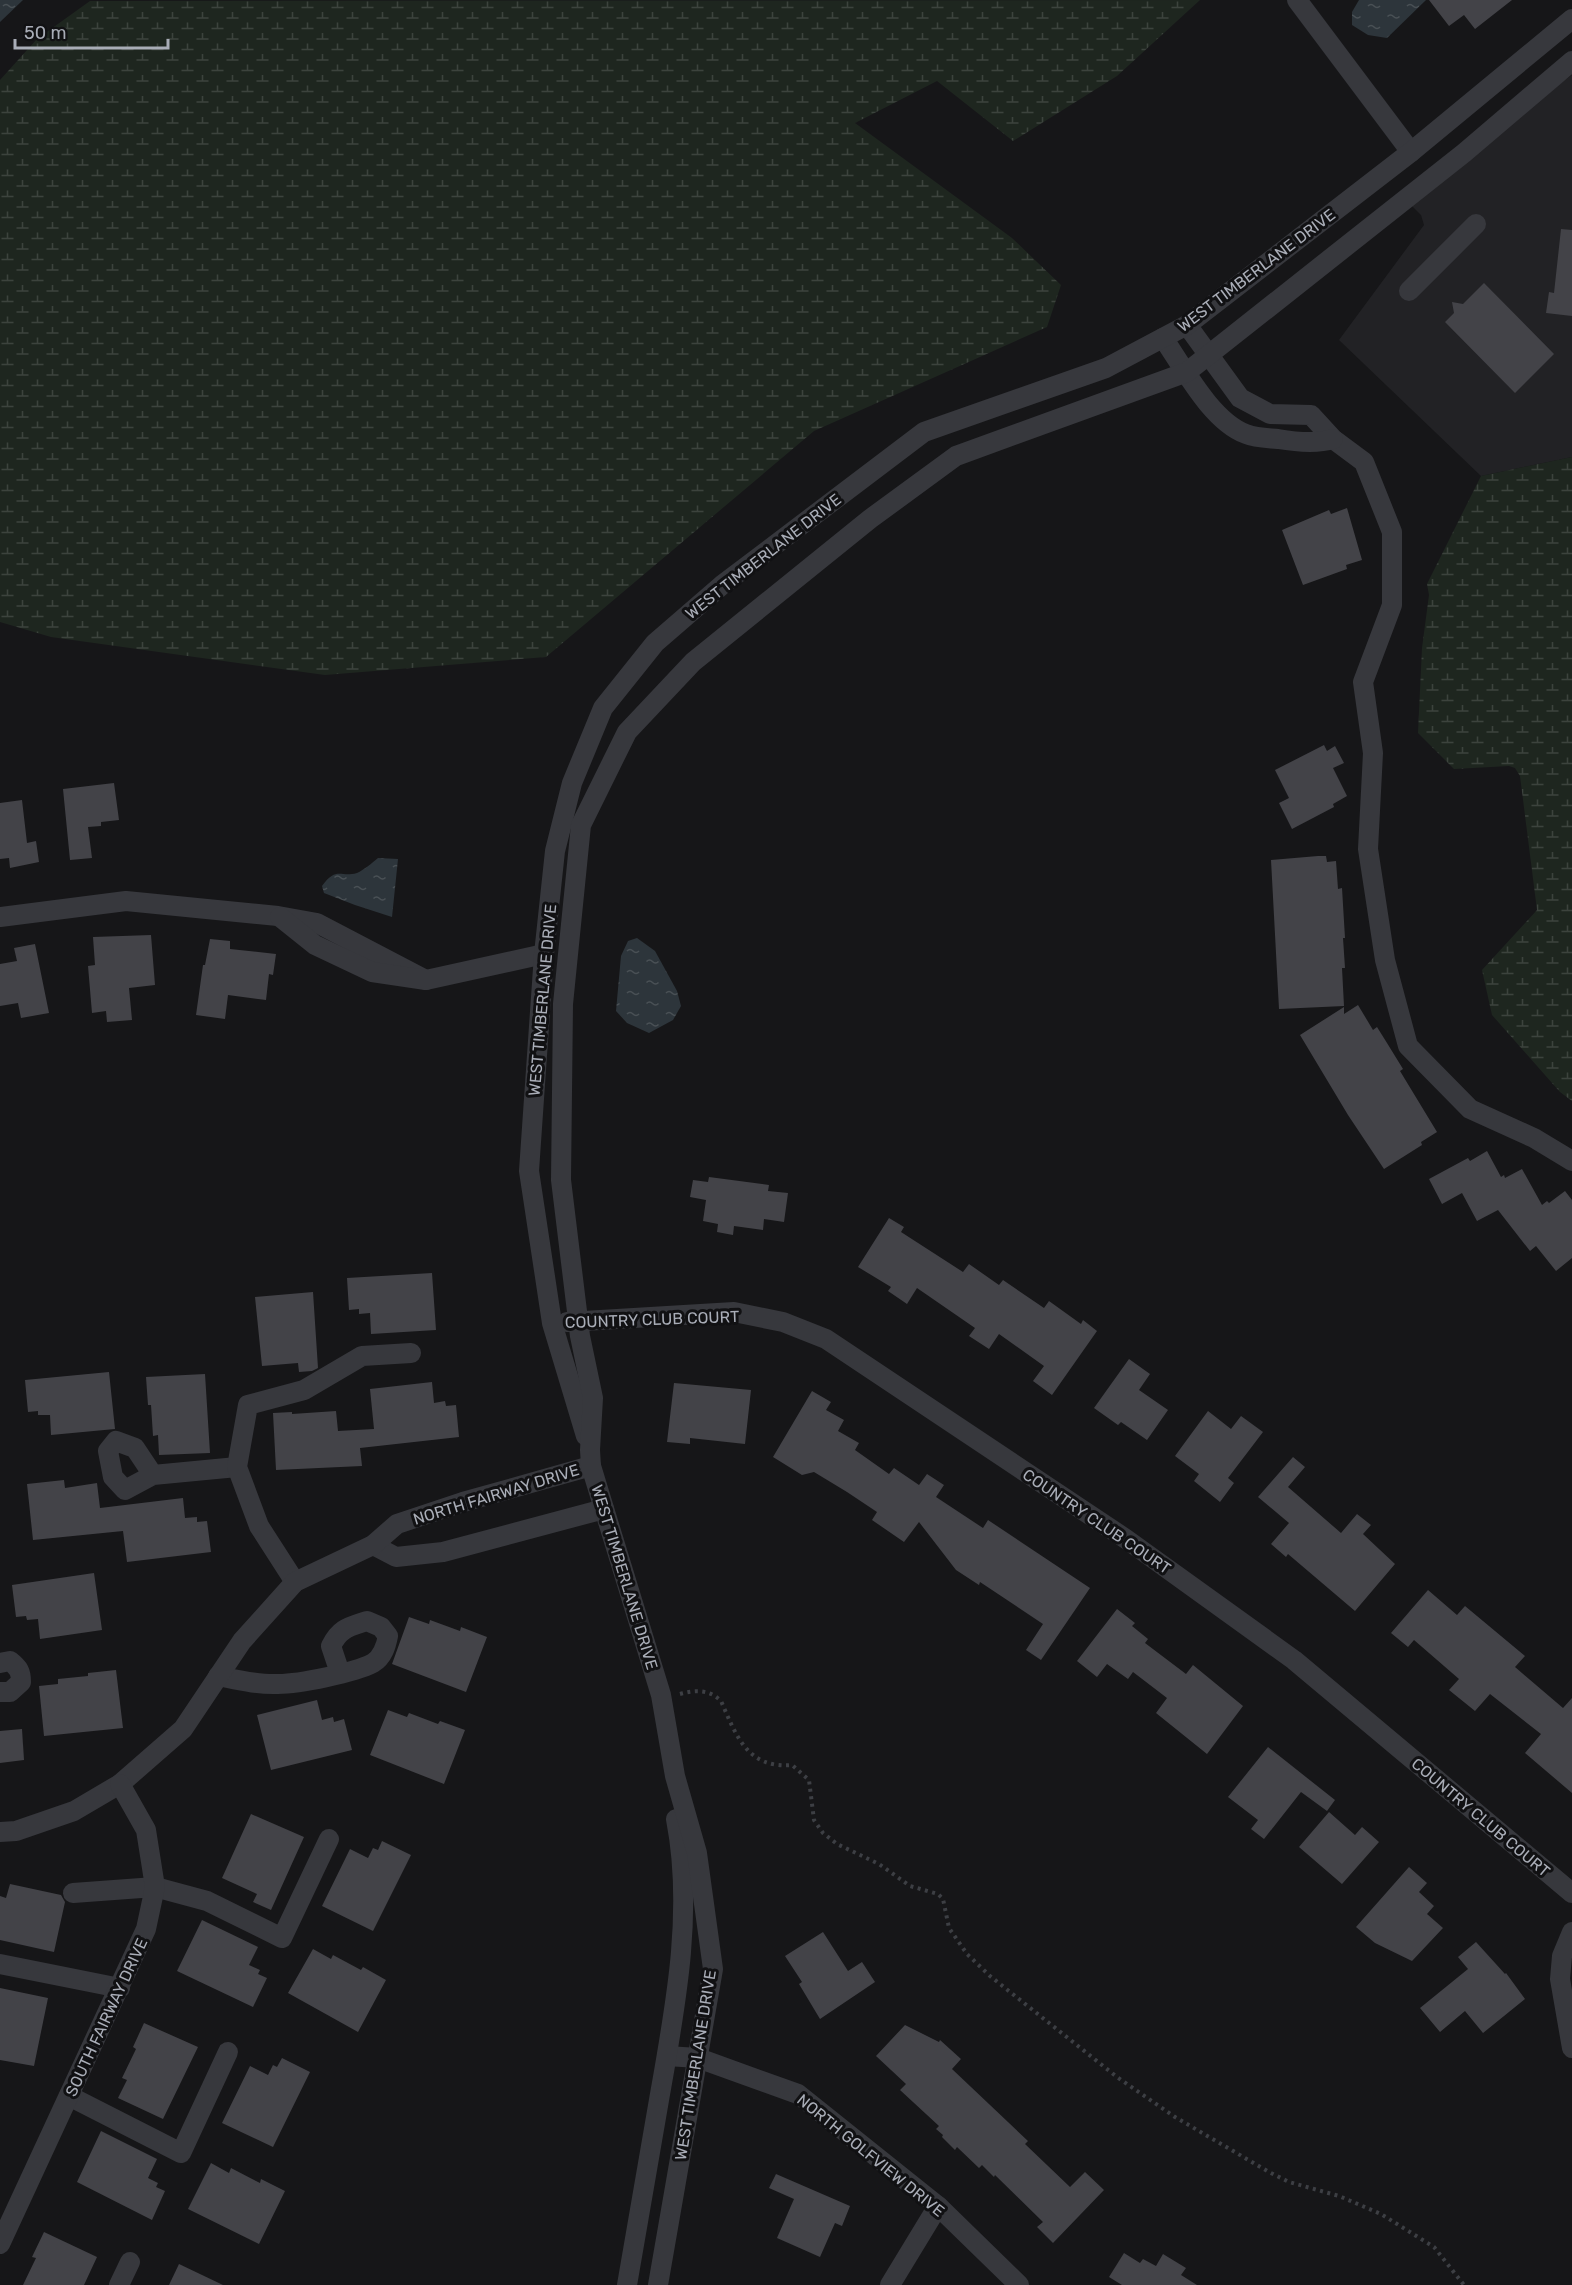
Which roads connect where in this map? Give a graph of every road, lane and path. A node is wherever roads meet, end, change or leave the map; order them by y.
1 (1297, 0) edge
2 (1572, 19) edge
3 (1572, 61) edge
4 (1411, 152) junction
5 (1476, 224) dead end
6 (1409, 291) dead end
7 (1187, 326) junction
8 (1163, 338) junction
9 (1208, 356) junction
10 (1187, 372) junction
11 (1333, 439) junction
12 (0, 917) edge
13 (544, 954) junction
14 (1572, 1161) edge
15 (578, 1321) junction
16 (552, 1323) junction
17 (411, 1353) dead end
18 (590, 1458) junction
19 (237, 1467) junction
20 (153, 1475) dead end
21 (604, 1509) junction
22 (373, 1545) junction
23 (295, 1582) junction
24 (0, 1663) edge
25 (340, 1673) dead end
26 (218, 1676) junction
27 (0, 1692) edge
28 (662, 1699) junction
29 (675, 1776) junction
30 (120, 1784) junction
31 (0, 1832) edge
32 (328, 1839) dead end
33 (154, 1887) junction
34 (73, 1893) dead end
35 (1572, 1893) edge
36 (1572, 1932) edge
37 (0, 1964) edge
38 (120, 1988) junction
39 (1567, 1990) edge
40 (1572, 2048) edge
41 (228, 2052) dead end
42 (667, 2056) junction
43 (698, 2058) junction
44 (69, 2096) junction
45 (938, 2206) junction
46 (0, 2244) edge
47 (130, 2262) dead end
48 (119, 2285) edge
49 (627, 2285) edge
50 (658, 2285) edge
51 (890, 2285) edge
52 (1019, 2285) edge
53 (1464, 2285) edge

1 - 4 street
2 - 4 street, WEST TIMBERLANE DRIVE
3 - 9 street, WEST TIMBERLANE DRIVE
4 - 7 street, WEST TIMBERLANE DRIVE
5 - 6 street
7 - 8 street, WEST TIMBERLANE DRIVE
7 - 9 street
8 - 10 street
8 - 13 street, WEST TIMBERLANE DRIVE
9 - 10 street, WEST TIMBERLANE DRIVE
9 - 11 street
10 - 11 street
10 - 15 street, WEST TIMBERLANE DRIVE
11 - 14 street
12 - 13 street
13 - 16 street, WEST TIMBERLANE DRIVE
15 - 16 street, COUNTRY CLUB COURT
15 - 18 street, WEST TIMBERLANE DRIVE
15 - 35 street, COUNTRY CLUB COURT
16 - 18 street, WEST TIMBERLANE DRIVE
17 - 19 street
18 - 21 street, WEST TIMBERLANE DRIVE
18 - 22 street, NORTH FAIRWAY DRIVE
19 - 20 street
19 - 23 street
21 - 22 street
21 - 28 street, WEST TIMBERLANE DRIVE
22 - 23 street, NORTH FAIRWAY DRIVE
23 - 26 street, NORTH FAIRWAY DRIVE
24 - 27 street
25 - 26 street
26 - 30 street, NORTH FAIRWAY DRIVE
28 - 29 street, WEST TIMBERLANE DRIVE
28 - 53 path
29 - 42 street, WEST TIMBERLANE DRIVE
29 - 43 street, WEST TIMBERLANE DRIVE
30 - 31 street, NORTH FAIRWAY DRIVE
30 - 33 street, SOUTH FAIRWAY DRIVE
32 - 33 street
33 - 34 street
33 - 38 street, SOUTH FAIRWAY DRIVE
36 - 39 street
37 - 38 street
38 - 44 street, SOUTH FAIRWAY DRIVE
39 - 40 street
41 - 44 street
42 - 43 street, NORTH GOLFVIEW DRIVE
42 - 49 street, WEST TIMBERLANE DRIVE
43 - 45 street, NORTH GOLFVIEW DRIVE
43 - 50 street, WEST TIMBERLANE DRIVE
44 - 46 street, SOUTH FAIRWAY DRIVE
45 - 51 street
45 - 52 street, NORTH GOLFVIEW DRIVE
47 - 48 street

